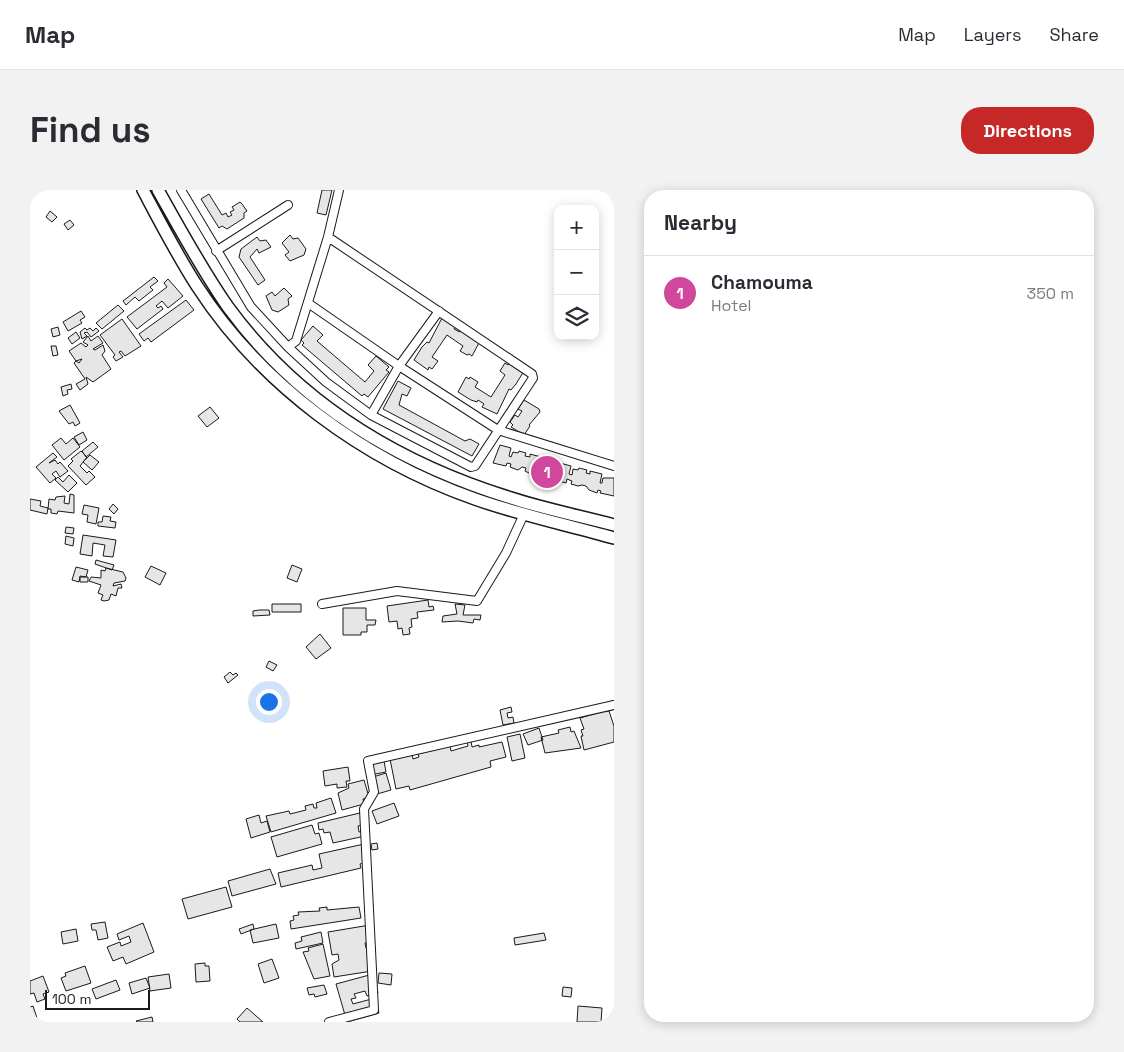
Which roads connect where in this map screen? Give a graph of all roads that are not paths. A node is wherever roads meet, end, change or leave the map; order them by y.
1 (143, 190) edge
2 (158, 190) edge
3 (181, 190) edge
4 (338, 190) edge
5 (288, 205) dead end
6 (328, 237) junction
7 (216, 251) junction
8 (308, 303) junction
9 (438, 310) junction
10 (288, 347) junction
11 (399, 366) junction
12 (371, 415) junction
13 (498, 430) junction
14 (614, 466) edge
15 (524, 514) junction
16 (614, 525) edge
17 (614, 538) edge
18 (322, 604) dead end
19 (614, 705) edge
20 (329, 1022) edge

1 - 15 highway
2 - 16 highway
3 - 7 street
4 - 6 street
5 - 7 street
6 - 8 street
6 - 9 street
7 - 10 street
8 - 10 street
8 - 11 street
9 - 11 street
9 - 13 street
10 - 12 street
11 - 12 street
11 - 13 street
12 - 13 street
13 - 14 street
15 - 17 highway
15 - 18 street
19 - 20 street

